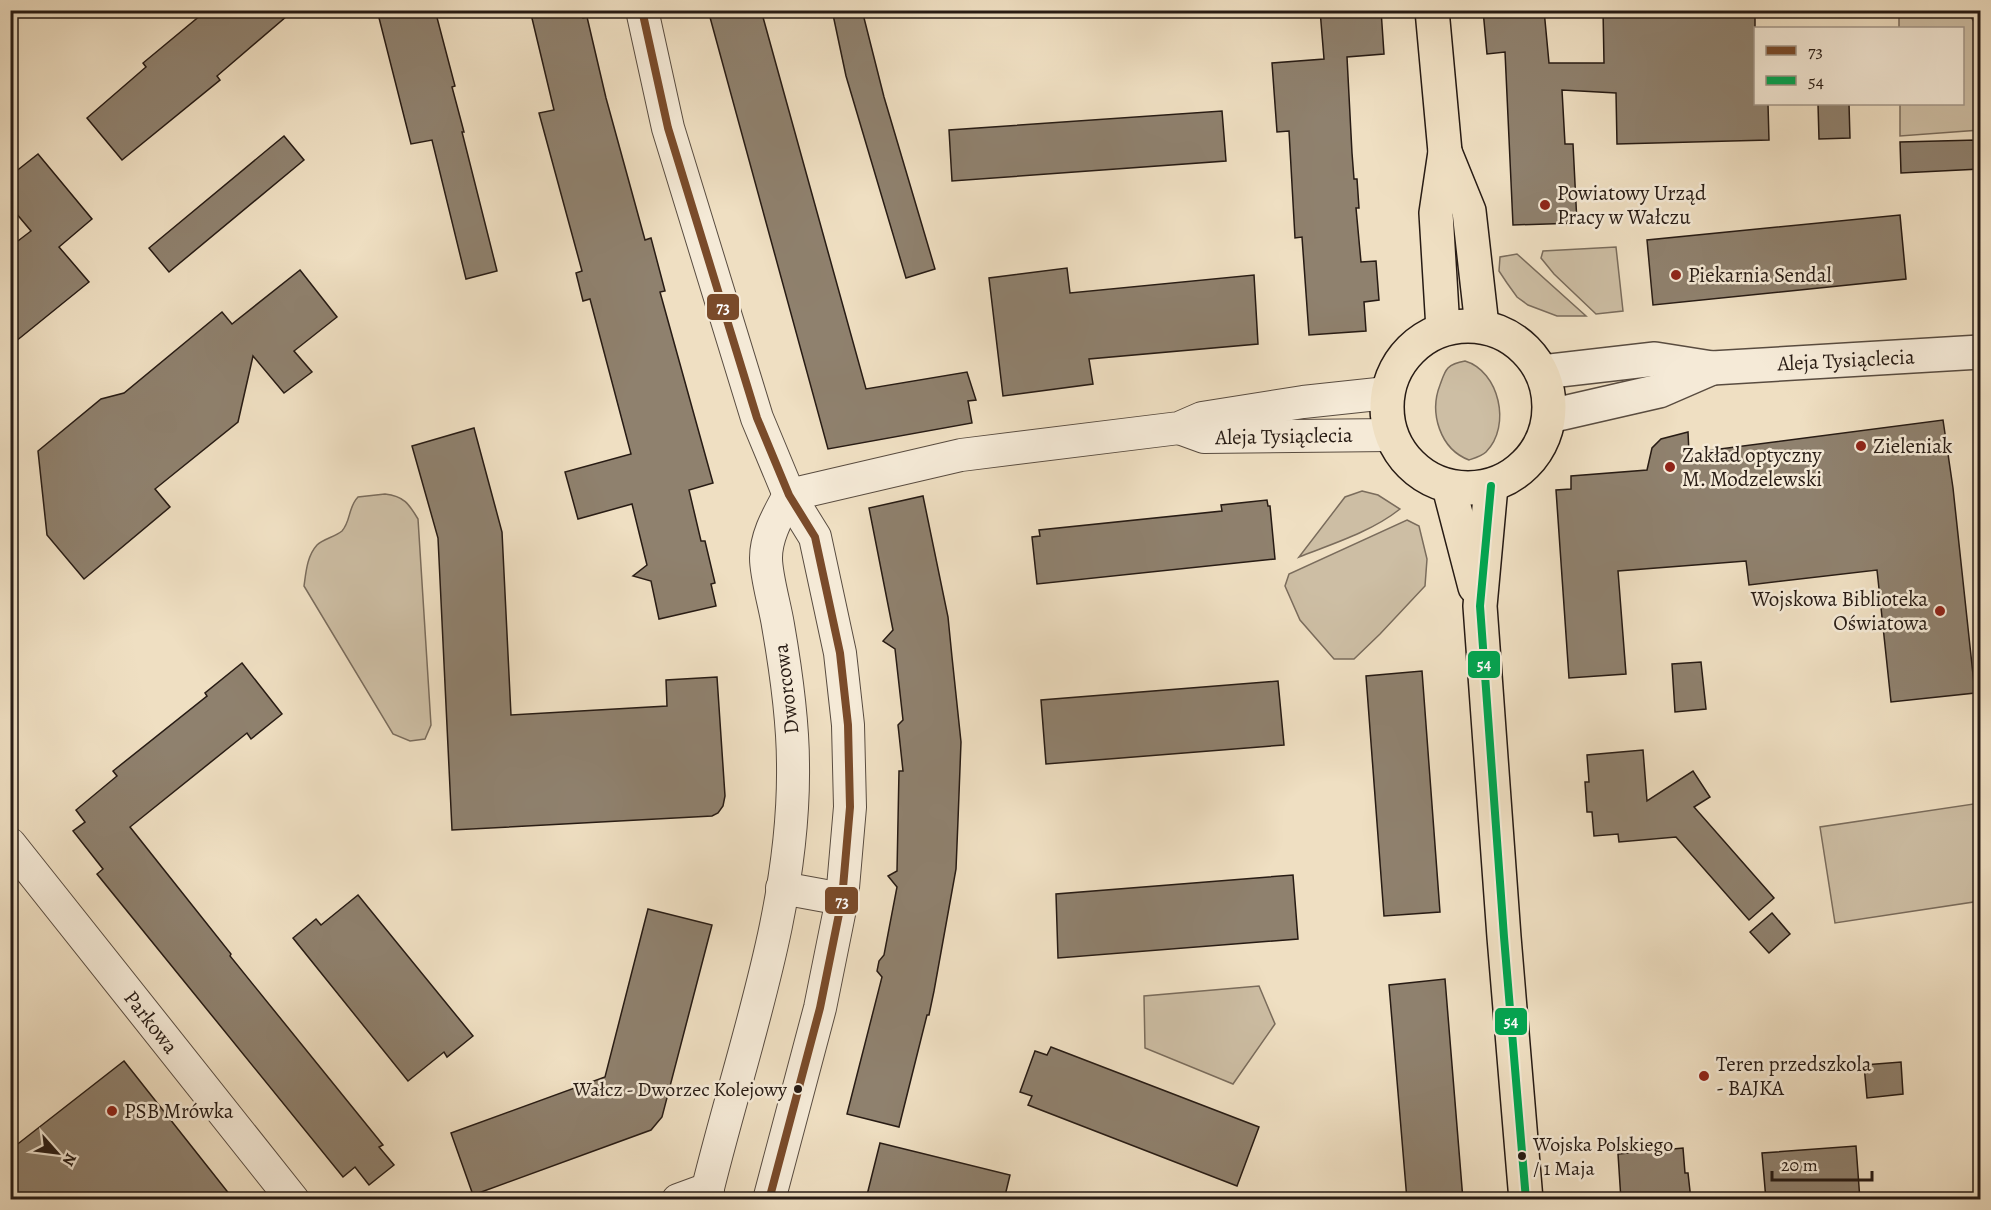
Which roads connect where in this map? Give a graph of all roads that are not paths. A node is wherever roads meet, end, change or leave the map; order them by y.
1 (642, 10) edge
2 (1432, 10) edge
3 (1445, 152) junction
4 (1482, 326) junction
5 (1443, 329) junction
6 (1980, 352) edge
7 (1712, 368) junction
8 (1542, 372) junction
9 (1387, 393) junction
10 (1550, 416) junction
11 (1179, 428) junction
12 (1390, 435) junction
13 (1491, 486) junction
14 (1449, 487) junction
15 (789, 495) junction
16 (1480, 606) junction
17 (10, 844) edge
18 (783, 888) junction
19 (842, 899) junction
20 (707, 1194) edge
21 (293, 1200) edge
22 (678, 1200) edge
23 (769, 1200) edge
24 (1526, 1200) edge

1 - 15 street
2 - 3 main road
3 - 4 main road
3 - 5 main road
4 - 5 main road
4 - 8 main road
5 - 9 main road
6 - 7 street, Aleja Tysiąclecia
7 - 8 street, Aleja Tysiąclecia
7 - 10 street, Aleja Tysiąclecia
8 - 10 main road
9 - 11 street, Aleja Tysiąclecia
9 - 12 main road
10 - 13 main road
11 - 12 street, Aleja Tysiąclecia
11 - 15 street, Aleja Tysiąclecia
12 - 14 main road
13 - 14 main road
13 - 16 main road
14 - 16 main road
15 - 18 street, Dworcowa
15 - 19 street
16 - 24 main road
17 - 21 street, Parkowa
18 - 19 street
18 - 20 street, Dworcowa
19 - 23 street
20 - 22 street

